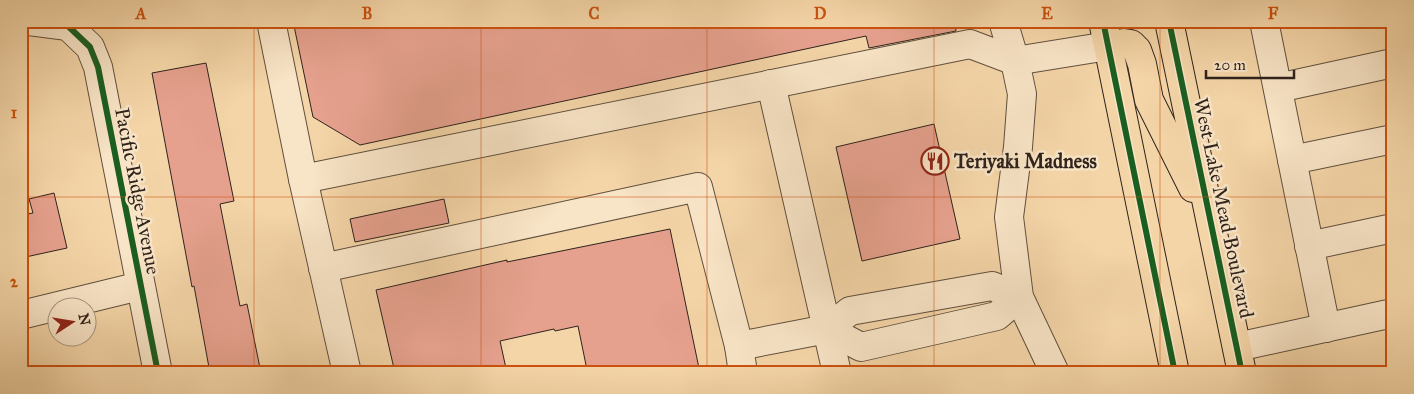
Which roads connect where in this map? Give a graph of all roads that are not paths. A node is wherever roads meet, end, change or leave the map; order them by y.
1 (28, 21) edge
2 (271, 21) edge
3 (1002, 21) edge
4 (1169, 21) edge
5 (1264, 21) edge
6 (21, 22) edge
7 (1106, 34) edge
8 (1015, 61) junction
9 (1393, 63) edge
10 (771, 84) junction
11 (1278, 88) junction
12 (1393, 139) edge
13 (1292, 160) junction
14 (303, 179) junction
15 (1210, 223) junction
16 (1393, 228) edge
17 (1309, 246) junction
18 (323, 268) junction
19 (140, 286) junction
20 (1020, 297) junction
21 (1393, 313) edge
22 (21, 316) edge
23 (1326, 328) junction
24 (827, 329) junction
25 (739, 346) junction
26 (1239, 360) edge
27 (158, 373) edge
28 (347, 373) edge
29 (743, 373) edge
30 (837, 373) edge
31 (1055, 373) edge
32 (1175, 373) edge

1 - 6 street
1 - 19 street, Pacific Ridge Avenue
2 - 14 street
3 - 8 street
4 - 15 main road, West Lake Mead Boulevard
5 - 11 street
7 - 8 street
7 - 15 main road
7 - 32 main road
8 - 10 street
8 - 20 street
9 - 11 street
10 - 14 street
10 - 24 street
11 - 13 street
12 - 13 street
13 - 17 street
14 - 18 street
15 - 26 main road, West Lake Mead Boulevard
16 - 17 street
17 - 23 street
18 - 25 street
18 - 28 street
19 - 22 street
19 - 27 street, Pacific Ridge Avenue
20 - 24 street
20 - 24 street
20 - 31 street
21 - 23 street
23 - 26 street
24 - 25 street
24 - 30 street
25 - 29 street

